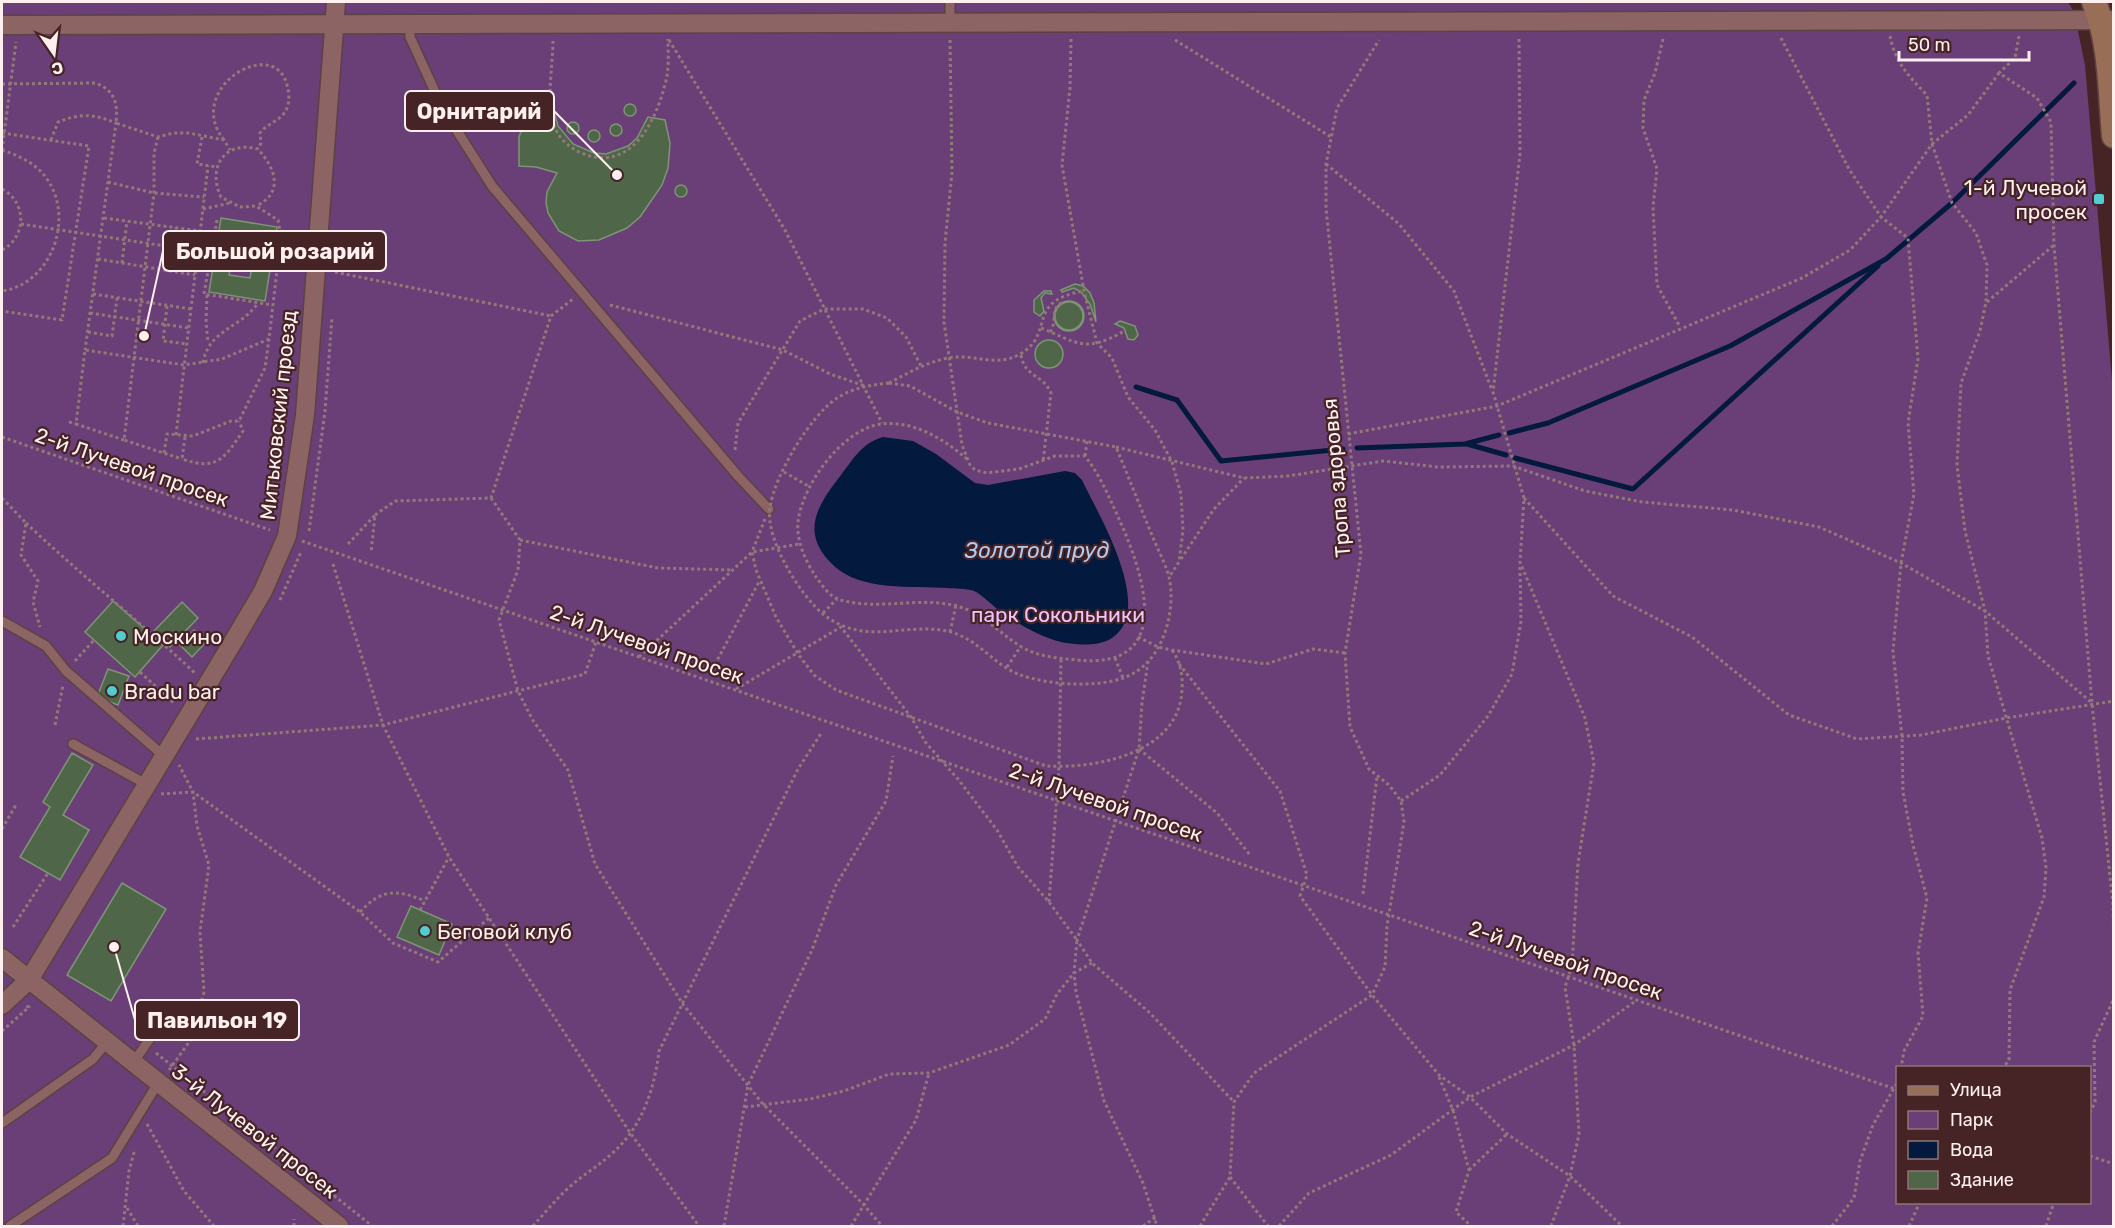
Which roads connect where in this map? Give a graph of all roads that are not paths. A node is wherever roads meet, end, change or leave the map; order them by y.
1 (336, 2) edge
2 (950, 2) edge
3 (2103, 14) edge
4 (950, 23) junction
5 (410, 24) junction
6 (10, 25) edge
7 (335, 25) junction
8 (2114, 136) edge
9 (769, 509) road end
10 (2, 621) edge
11 (73, 744) dead end
12 (172, 760) junction
13 (154, 789) junction
14 (2, 958) edge
15 (29, 980) junction
16 (2, 1005) edge
17 (153, 1034) dead end
18 (107, 1042) junction
19 (133, 1063) junction
20 (158, 1083) junction
21 (2, 1123) edge
22 (2, 1219) edge
23 (8, 1227) edge
24 (339, 1227) edge

1 - 7 street, Митьковский проезд
2 - 4 lane
3 - 4 street
3 - 8 street
4 - 5 street
5 - 7 street
5 - 9 lane
6 - 7 street
7 - 12 street, Митьковский проезд
10 - 12 lane
11 - 13 lane
12 - 13 street, Митьковский проезд
13 - 15 street, Митьковский проезд
14 - 15 street, 3-й Лучевой просек
15 - 16 street, Митьковский проезд
15 - 18 street, 3-й Лучевой просек
17 - 19 lane
18 - 19 street, 3-й Лучевой просек
18 - 21 lane
19 - 20 street, 3-й Лучевой просек
20 - 23 lane
20 - 24 street, 3-й Лучевой просек
22 - 23 lane

